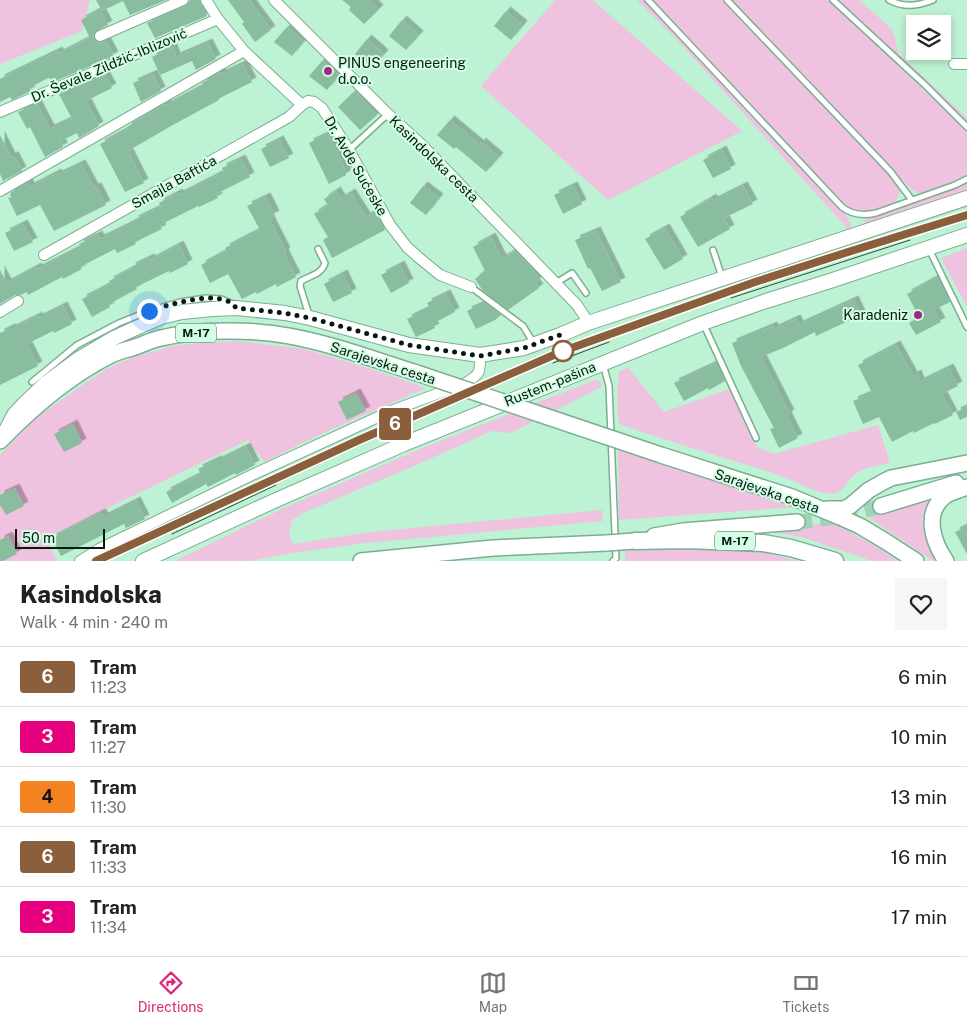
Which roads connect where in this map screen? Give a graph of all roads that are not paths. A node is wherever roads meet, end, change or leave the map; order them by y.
1 (182, 0) edge
2 (206, 0) edge
3 (290, 0) edge
4 (648, 0) edge
5 (727, 0) edge
6 (833, 0) edge
7 (890, 0) edge
8 (933, 0) edge
9 (278, 3) edge
10 (218, 19) junction
11 (100, 36) dead end
12 (244, 51) junction
13 (954, 64) dead end
14 (967, 64) edge
15 (302, 105) junction
16 (0, 112) edge
17 (388, 114) junction
18 (967, 127) edge
19 (349, 150) junction
20 (967, 179) edge
21 (0, 191) edge
22 (967, 198) edge
23 (912, 200) junction
24 (967, 235) edge
25 (928, 248) junction
26 (318, 249) dead end
27 (713, 250) dead end
28 (44, 255) dead end
29 (723, 278) junction
30 (556, 284) junction
31 (471, 287) joint
32 (586, 293) dead end
33 (18, 301) dead end
34 (236, 308) junction
35 (0, 312) edge
36 (310, 318) junction
37 (588, 323) junction
38 (703, 323) junction
39 (967, 327) edge
40 (535, 345) junction
41 (480, 356) junction
42 (602, 363) junction
43 (32, 382) dead end
44 (756, 438) dead end
45 (1, 440) edge
46 (967, 463) edge
47 (967, 479) edge
48 (967, 487) edge
49 (881, 506) tunnel mouth
50 (818, 508) junction
51 (797, 522) tunnel mouth
52 (634, 541) junction
53 (80, 561) edge
54 (143, 561) edge
55 (361, 561) edge
56 (613, 561) edge
57 (835, 561) edge
58 (916, 561) edge
59 (946, 561) edge

1 - 11 street
2 - 10 street, Dr. Avde Sućeske
3 - 9 street
4 - 23 lane
5 - 23 lane
6 - 18 lane
7 - 8 lane
9 - 17 street, Kasindolska cesta
10 - 12 street, Dr. Avde Sućeske
10 - 16 street, Dr. Ševale Zildžić-Iblizović
12 - 15 street, Dr. Avde Sućeske
12 - 21 street
13 - 14 street
15 - 19 street, Dr. Avde Sućeske
15 - 28 street, Smajla Baftića
17 - 19 lane
17 - 30 street, Kasindolska cesta
19 - 31 street, Dr. Avde Sućeske
20 - 23 lane
22 - 29 main road
24 - 25 main road, Rustem-pašina
25 - 38 main road, Rustem-pašina
25 - 39 lane
26 - 36 lane
27 - 29 lane
29 - 37 main road
30 - 32 lane
30 - 37 street, Kasindolska cesta
31 - 40 lane
33 - 35 street
34 - 36 main road
34 - 43 lane
34 - 45 main road
36 - 41 main road
37 - 40 main road
38 - 42 main road, Rustem-pašina
38 - 44 lane
40 - 41 main road
41 - 53 street
42 - 54 main road, Rustem-pašina
42 - 56 lane
45 - 50 main road, Sarajevska cesta / M-17, bridge
46 - 50 main road
47 - 49 main road
48 - 59 main road
50 - 58 main road, Sarajevska cesta / M-17
51 - 52 main road
52 - 55 main road, M-17, bridge
52 - 57 highway, M-17

